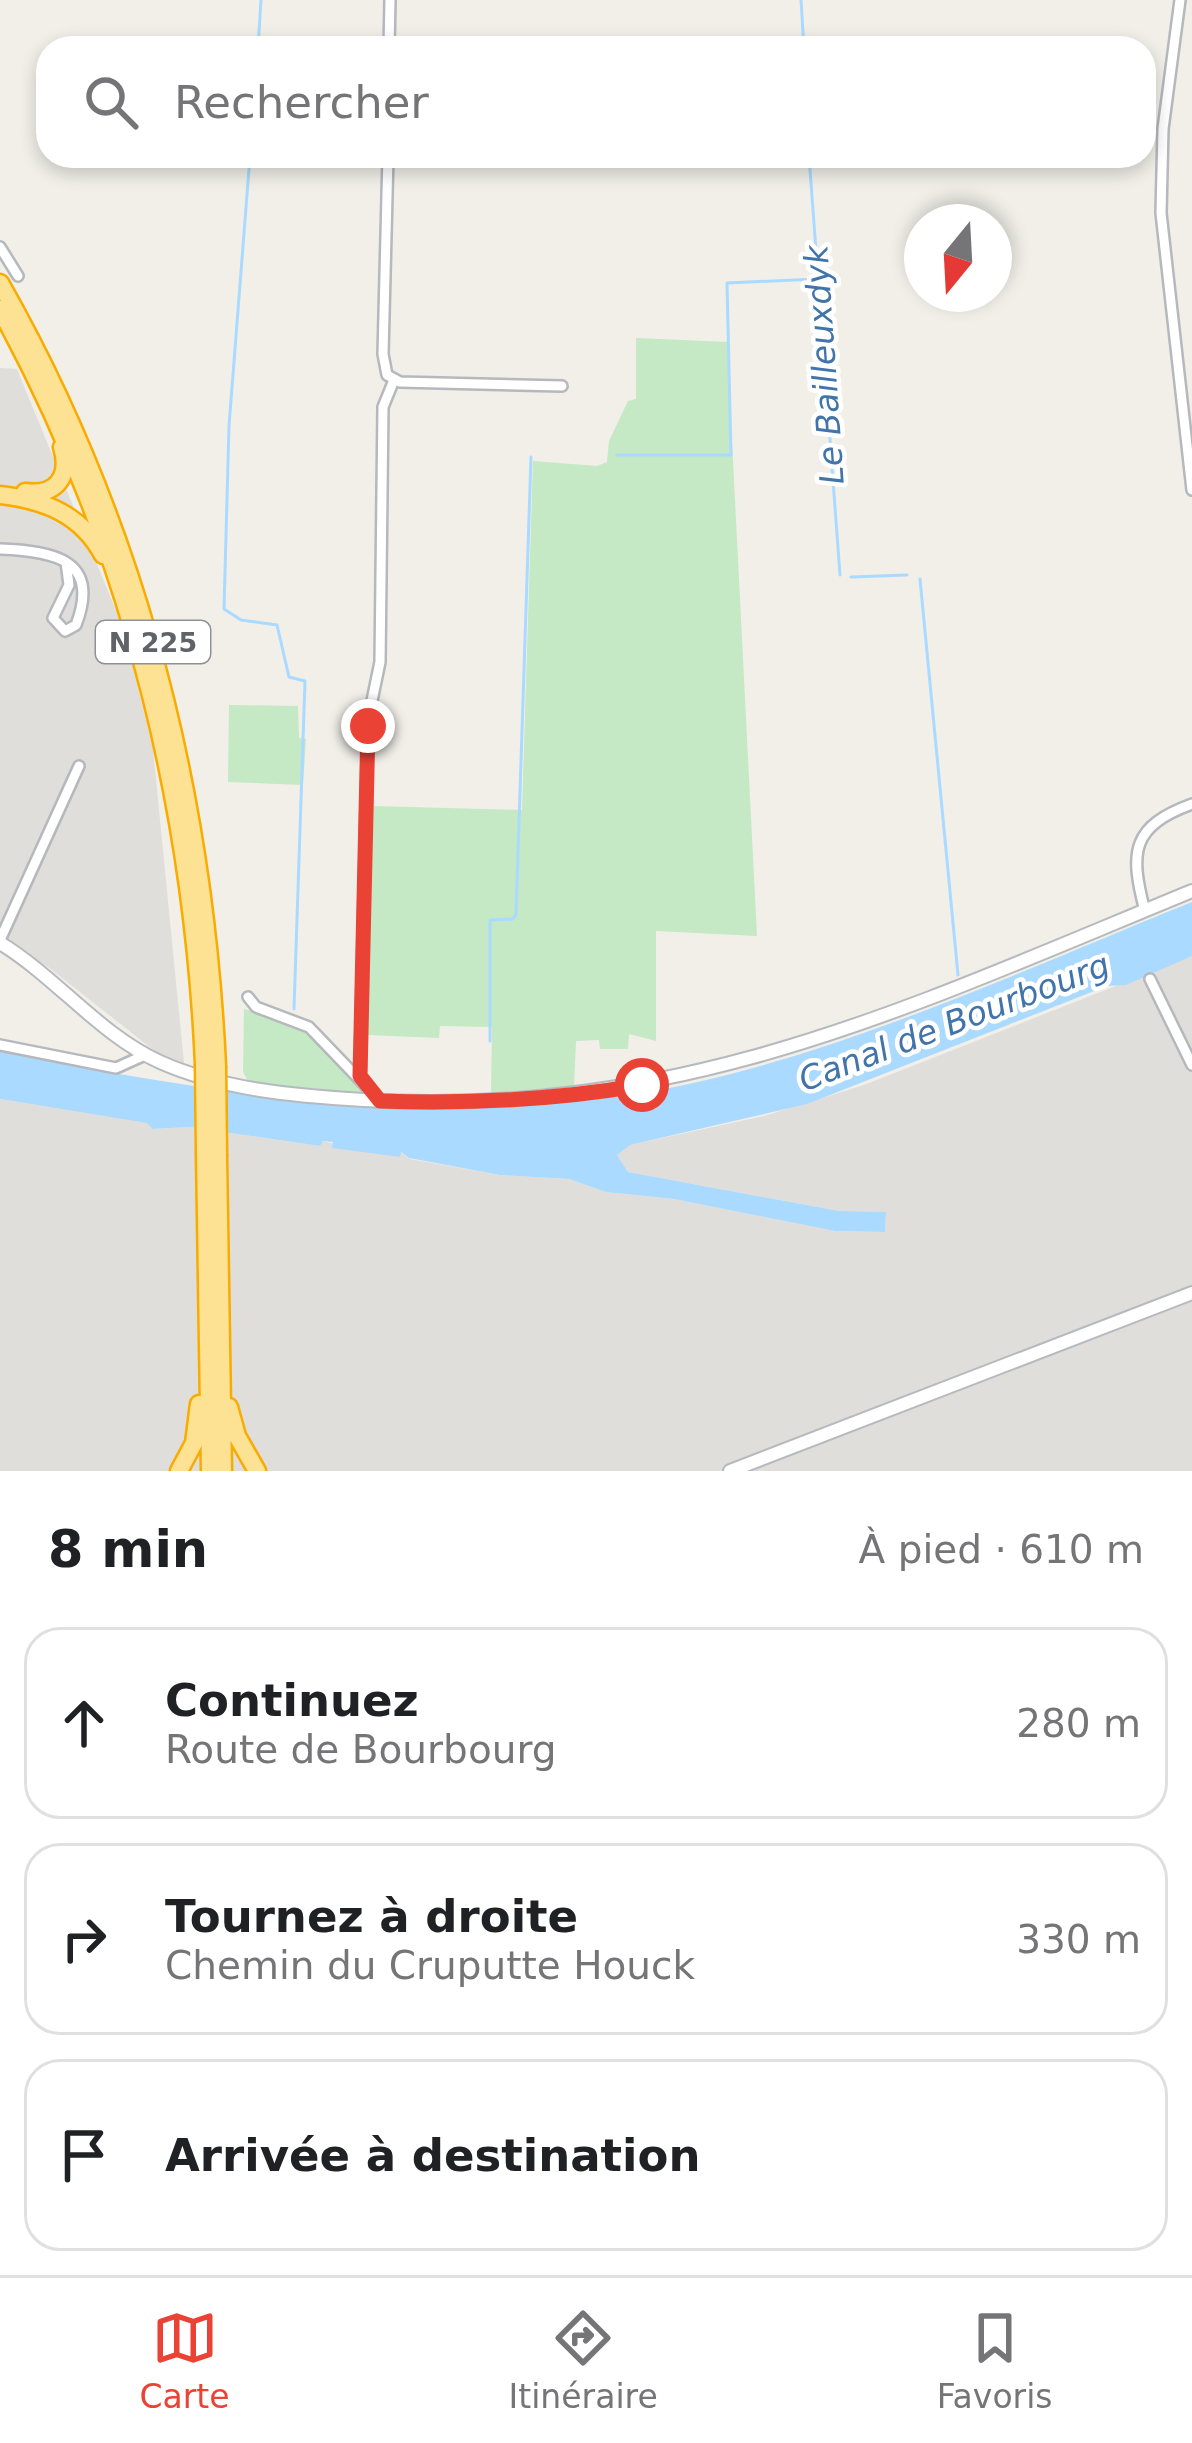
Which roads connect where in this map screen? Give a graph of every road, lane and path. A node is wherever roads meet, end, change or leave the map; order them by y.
1 (390, 0) edge
2 (1180, 0) edge
3 (389, 36) edge
4 (388, 168) edge
5 (0, 247) edge
6 (5, 282) edge
7 (0, 309) edge
8 (12, 331) junction
9 (394, 380) junction
10 (562, 386) dead end
11 (1192, 490) edge
12 (0, 492) edge
13 (0, 549) edge
14 (66, 562) junction
15 (145, 661) junction
16 (80, 766) dead end
17 (1192, 804) edge
18 (1192, 891) edge
19 (1145, 910) junction
20 (0, 941) edge
21 (1150, 979) dead end
22 (248, 997) dead end
23 (0, 1045) edge
24 (1188, 1048) edge
25 (140, 1051) junction
26 (210, 1065) junction
27 (1192, 1065) edge
28 (360, 1076) junction
29 (376, 1101) junction
30 (212, 1155) junction
31 (207, 1270) junction
32 (1192, 1293) edge
33 (220, 1306) junction
34 (179, 1471) edge
35 (210, 1471) edge
36 (223, 1471) edge
37 (257, 1471) edge
38 (730, 1471) edge

1 - 3 street
2 - 11 street
4 - 9 street
5 - 6 street
6 - 26 highway, N 225
7 - 8 highway, N 225
8 - 12 highway
8 - 15 highway, N 225
9 - 10 street
9 - 28 street
12 - 15 highway
13 - 14 street
14 - 14 street
15 - 26 highway, N 225
16 - 20 street
17 - 19 street
18 - 19 main road
19 - 29 main road
20 - 25 main road
21 - 24 street
22 - 28 street
23 - 25 street
24 - 27 street
25 - 29 main road
26 - 30 highway, N 225, bridge
28 - 29 street
30 - 31 highway, N 225
30 - 33 highway, N 225
31 - 34 highway
31 - 35 highway, N 225
32 - 38 main road
33 - 36 highway, N 225
33 - 37 highway

